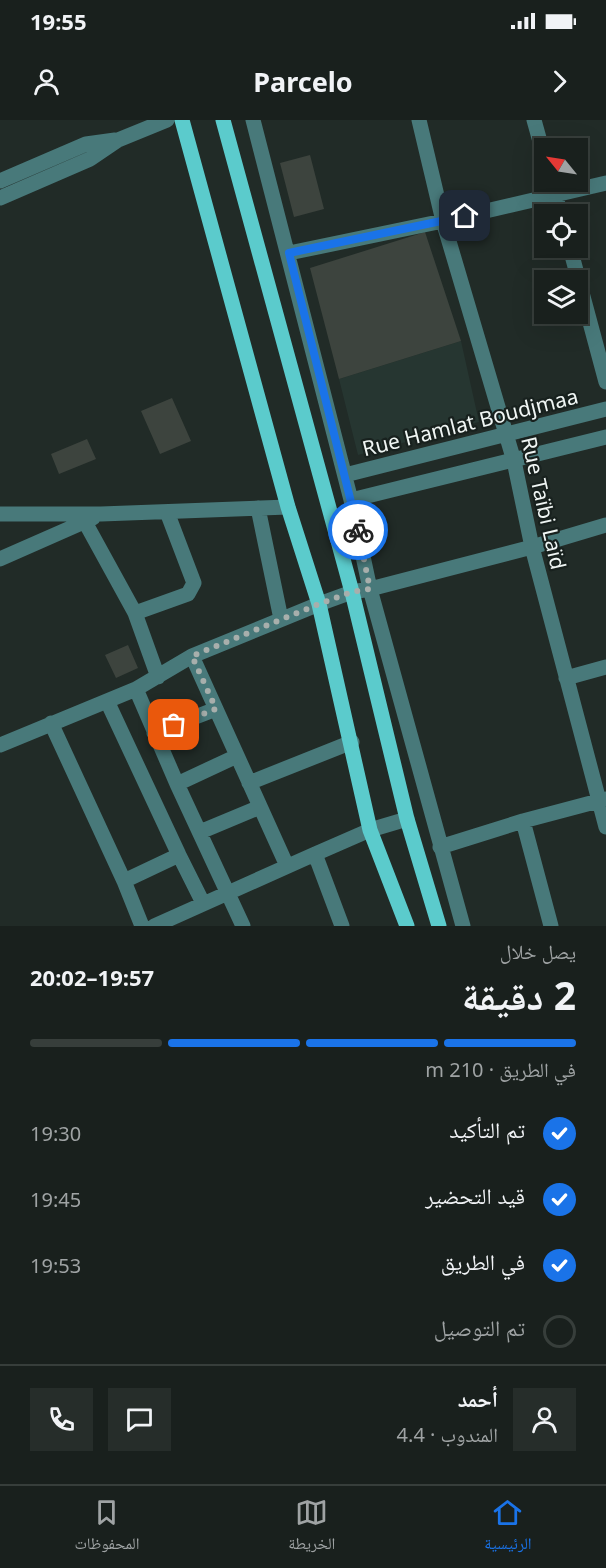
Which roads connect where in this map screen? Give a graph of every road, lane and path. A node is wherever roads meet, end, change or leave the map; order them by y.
1 (167, 120) edge
2 (182, 120) edge
3 (223, 120) edge
4 (253, 120) edge
5 (419, 120) edge
6 (534, 120) edge
7 (539, 138) edge
8 (118, 140) junction
9 (0, 181) edge
10 (606, 183) edge
11 (588, 185) edge
12 (540, 192) edge
13 (0, 198) edge
14 (443, 221) junction
15 (289, 253) junction
16 (573, 258) edge
17 (603, 357) edge
18 (606, 382) edge
19 (606, 409) edge
20 (507, 436) junction
21 (606, 437) edge
22 (514, 461) junction
23 (345, 475) junction
24 (351, 500) junction
25 (288, 507) junction
26 (258, 508) junction
27 (167, 512) junction
28 (0, 514) edge
29 (101, 514) junction
30 (85, 522) junction
31 (606, 525) edge
32 (532, 547) junction
33 (0, 559) edge
34 (370, 589) junction
35 (352, 592) junction
36 (319, 604) junction
37 (135, 613) junction
38 (281, 619) junction
39 (192, 656) junction
40 (606, 667) edge
41 (158, 677) junction
42 (566, 678) junction
43 (136, 689) junction
44 (107, 701) junction
45 (216, 709) junction
46 (51, 723) junction
47 (154, 733) junction
48 (352, 742) junction
49 (0, 745) edge
50 (237, 756) junction
51 (249, 783) junction
52 (177, 784) junction
53 (603, 800) edge
54 (260, 807) junction
55 (407, 819) junction
56 (523, 821) junction
57 (606, 827) edge
58 (370, 830) junction
59 (200, 832) junction
60 (440, 847) junction
61 (315, 854) junction
62 (179, 855) junction
63 (287, 866) junction
64 (124, 881) junction
65 (228, 892) junction
66 (203, 903) junction
67 (142, 926) edge
68 (154, 926) edge
69 (243, 926) edge
70 (342, 926) edge
71 (407, 926) edge
72 (439, 926) edge
73 (463, 926) edge
74 (551, 926) edge

1 - 8 street
2 - 25 main road
3 - 35 main road
4 - 15 street
5 - 14 street, Rue Taïbi Laïd
6 - 7 street
8 - 9 street
8 - 13 street
10 - 11 street
12 - 14 street
14 - 15 street
14 - 20 street, Rue Taïbi Laïd
15 - 23 street
16 - 17 street
17 - 18 street
19 - 20 street, Rue Hamlat Boudjmaa
20 - 22 street, Rue Taïbi Laïd
20 - 23 street, Rue Hamlat Boudjmaa
21 - 22 street
22 - 24 street
22 - 32 street, Rue Taïbi Laïd
23 - 24 street
24 - 34 street
25 - 26 street
25 - 36 main road
26 - 27 street
26 - 38 street
27 - 29 street
27 - 37 street
28 - 29 street
29 - 30 street
30 - 33 street
30 - 37 street
31 - 32 street
32 - 34 street
32 - 42 street, Rue Taïbi Laïd
34 - 35 street
34 - 60 street
35 - 36 street
35 - 55 main road
36 - 38 street
36 - 48 main road
37 - 41 street
38 - 39 street
39 - 41 street
39 - 45 street
40 - 42 street
41 - 43 street
42 - 53 street, Rue Taïbi Laïd
43 - 44 street
43 - 47 street
44 - 46 street
44 - 62 street
45 - 47 street
45 - 50 street
46 - 49 street
46 - 64 street
47 - 52 street
48 - 51 street
48 - 58 main road
50 - 51 street
50 - 52 street
51 - 54 street
52 - 59 street
53 - 56 street
53 - 57 street, Rue Taïbi Laïd
54 - 59 street
54 - 63 street
55 - 58 street
55 - 72 main road
56 - 60 street
56 - 74 street
58 - 61 street
58 - 71 main road
59 - 65 street
60 - 73 street
61 - 63 street
61 - 70 street
62 - 64 street
62 - 66 street
63 - 65 street
64 - 67 street
65 - 66 street
65 - 69 street
66 - 68 street

